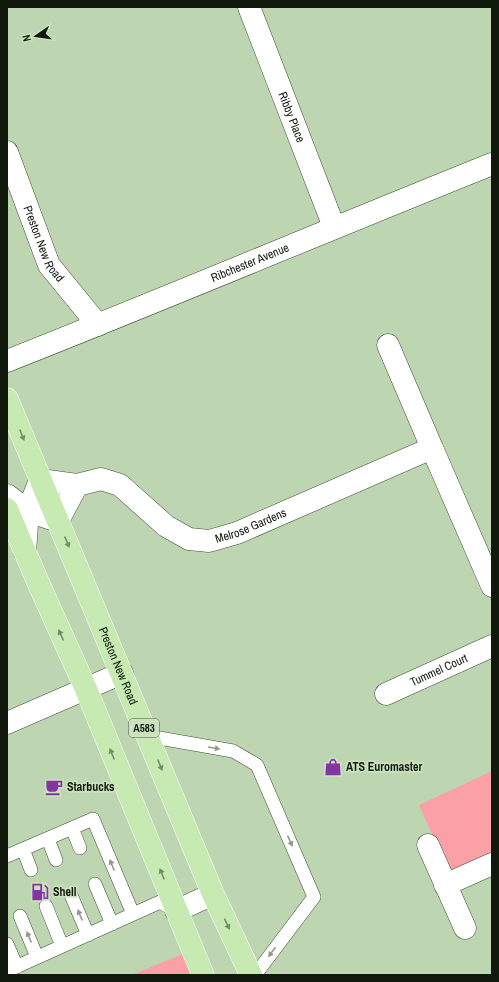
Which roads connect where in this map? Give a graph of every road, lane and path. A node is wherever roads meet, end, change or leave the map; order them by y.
1 (249, 7) edge
2 (7, 152) edge
3 (492, 164) edge
4 (334, 228) junction
5 (98, 325) junction
6 (388, 345) dead end
7 (7, 361) edge
8 (7, 399) edge
9 (432, 448) junction
10 (40, 480) junction
11 (77, 485) junction
12 (7, 495) edge
13 (18, 510) edge
14 (58, 521) junction
15 (492, 586) edge
16 (492, 646) edge
17 (122, 673) junction
18 (86, 689) junction
19 (386, 694) dead end
20 (7, 723) edge
21 (148, 736) junction
22 (72, 828) junction
23 (48, 838) junction
24 (428, 844) dead end
25 (80, 848) dead end
26 (23, 849) junction
27 (7, 856) edge
28 (56, 860) dead end
29 (492, 864) edge
30 (31, 870) dead end
31 (95, 884) dead end
32 (445, 885) junction
33 (213, 894) junction
34 (71, 895) dead end
35 (46, 906) dead end
36 (176, 911) junction
37 (133, 914) junction
38 (20, 916) dead end
39 (112, 924) junction
40 (465, 928) dead end
41 (88, 935) junction
42 (7, 944) edge
43 (62, 946) junction
44 (37, 957) junction
45 (12, 969) edge
46 (203, 975) edge
47 (251, 975) edge
48 (255, 975) edge

1 - 4 street, Ribby Place
2 - 5 street, Preston New Road
3 - 4 street, Ribchester Avenue
4 - 5 street, Ribchester Avenue
5 - 7 street, Ribchester Avenue
6 - 9 street
8 -> 10 highway, Preston New Road / A583
9 - 11 street, Melrose Gardens
9 - 15 street
10 - 11 street
10 - 13 street
10 - 14 highway, Preston New Road / A583
11 - 14 street
12 - 13 street
13 - 14 street
18 -> 13 highway
14 -> 17 highway, Preston New Road / A583
16 - 19 street, Tummel Court
17 - 18 street
17 - 21 highway, Preston New Road / A583
18 - 20 street
36 -> 18 highway
21 -> 33 highway, Preston New Road / A583
21 -> 48 lane
22 - 23 lane
22 - 25 lane
37 -> 22 lane
23 - 26 lane
23 - 28 lane
24 - 32 street
26 - 27 lane
26 - 30 lane
29 - 32 street
31 - 39 lane
32 - 40 street
33 - 36 street
33 -> 47 highway, Preston New Road / A583
41 -> 34 lane
35 - 43 lane
36 - 37 lane
36 - 46 highway
37 - 39 lane
44 -> 38 lane
39 - 41 lane
41 - 43 lane
42 - 45 lane
43 - 44 lane
44 - 45 lane

